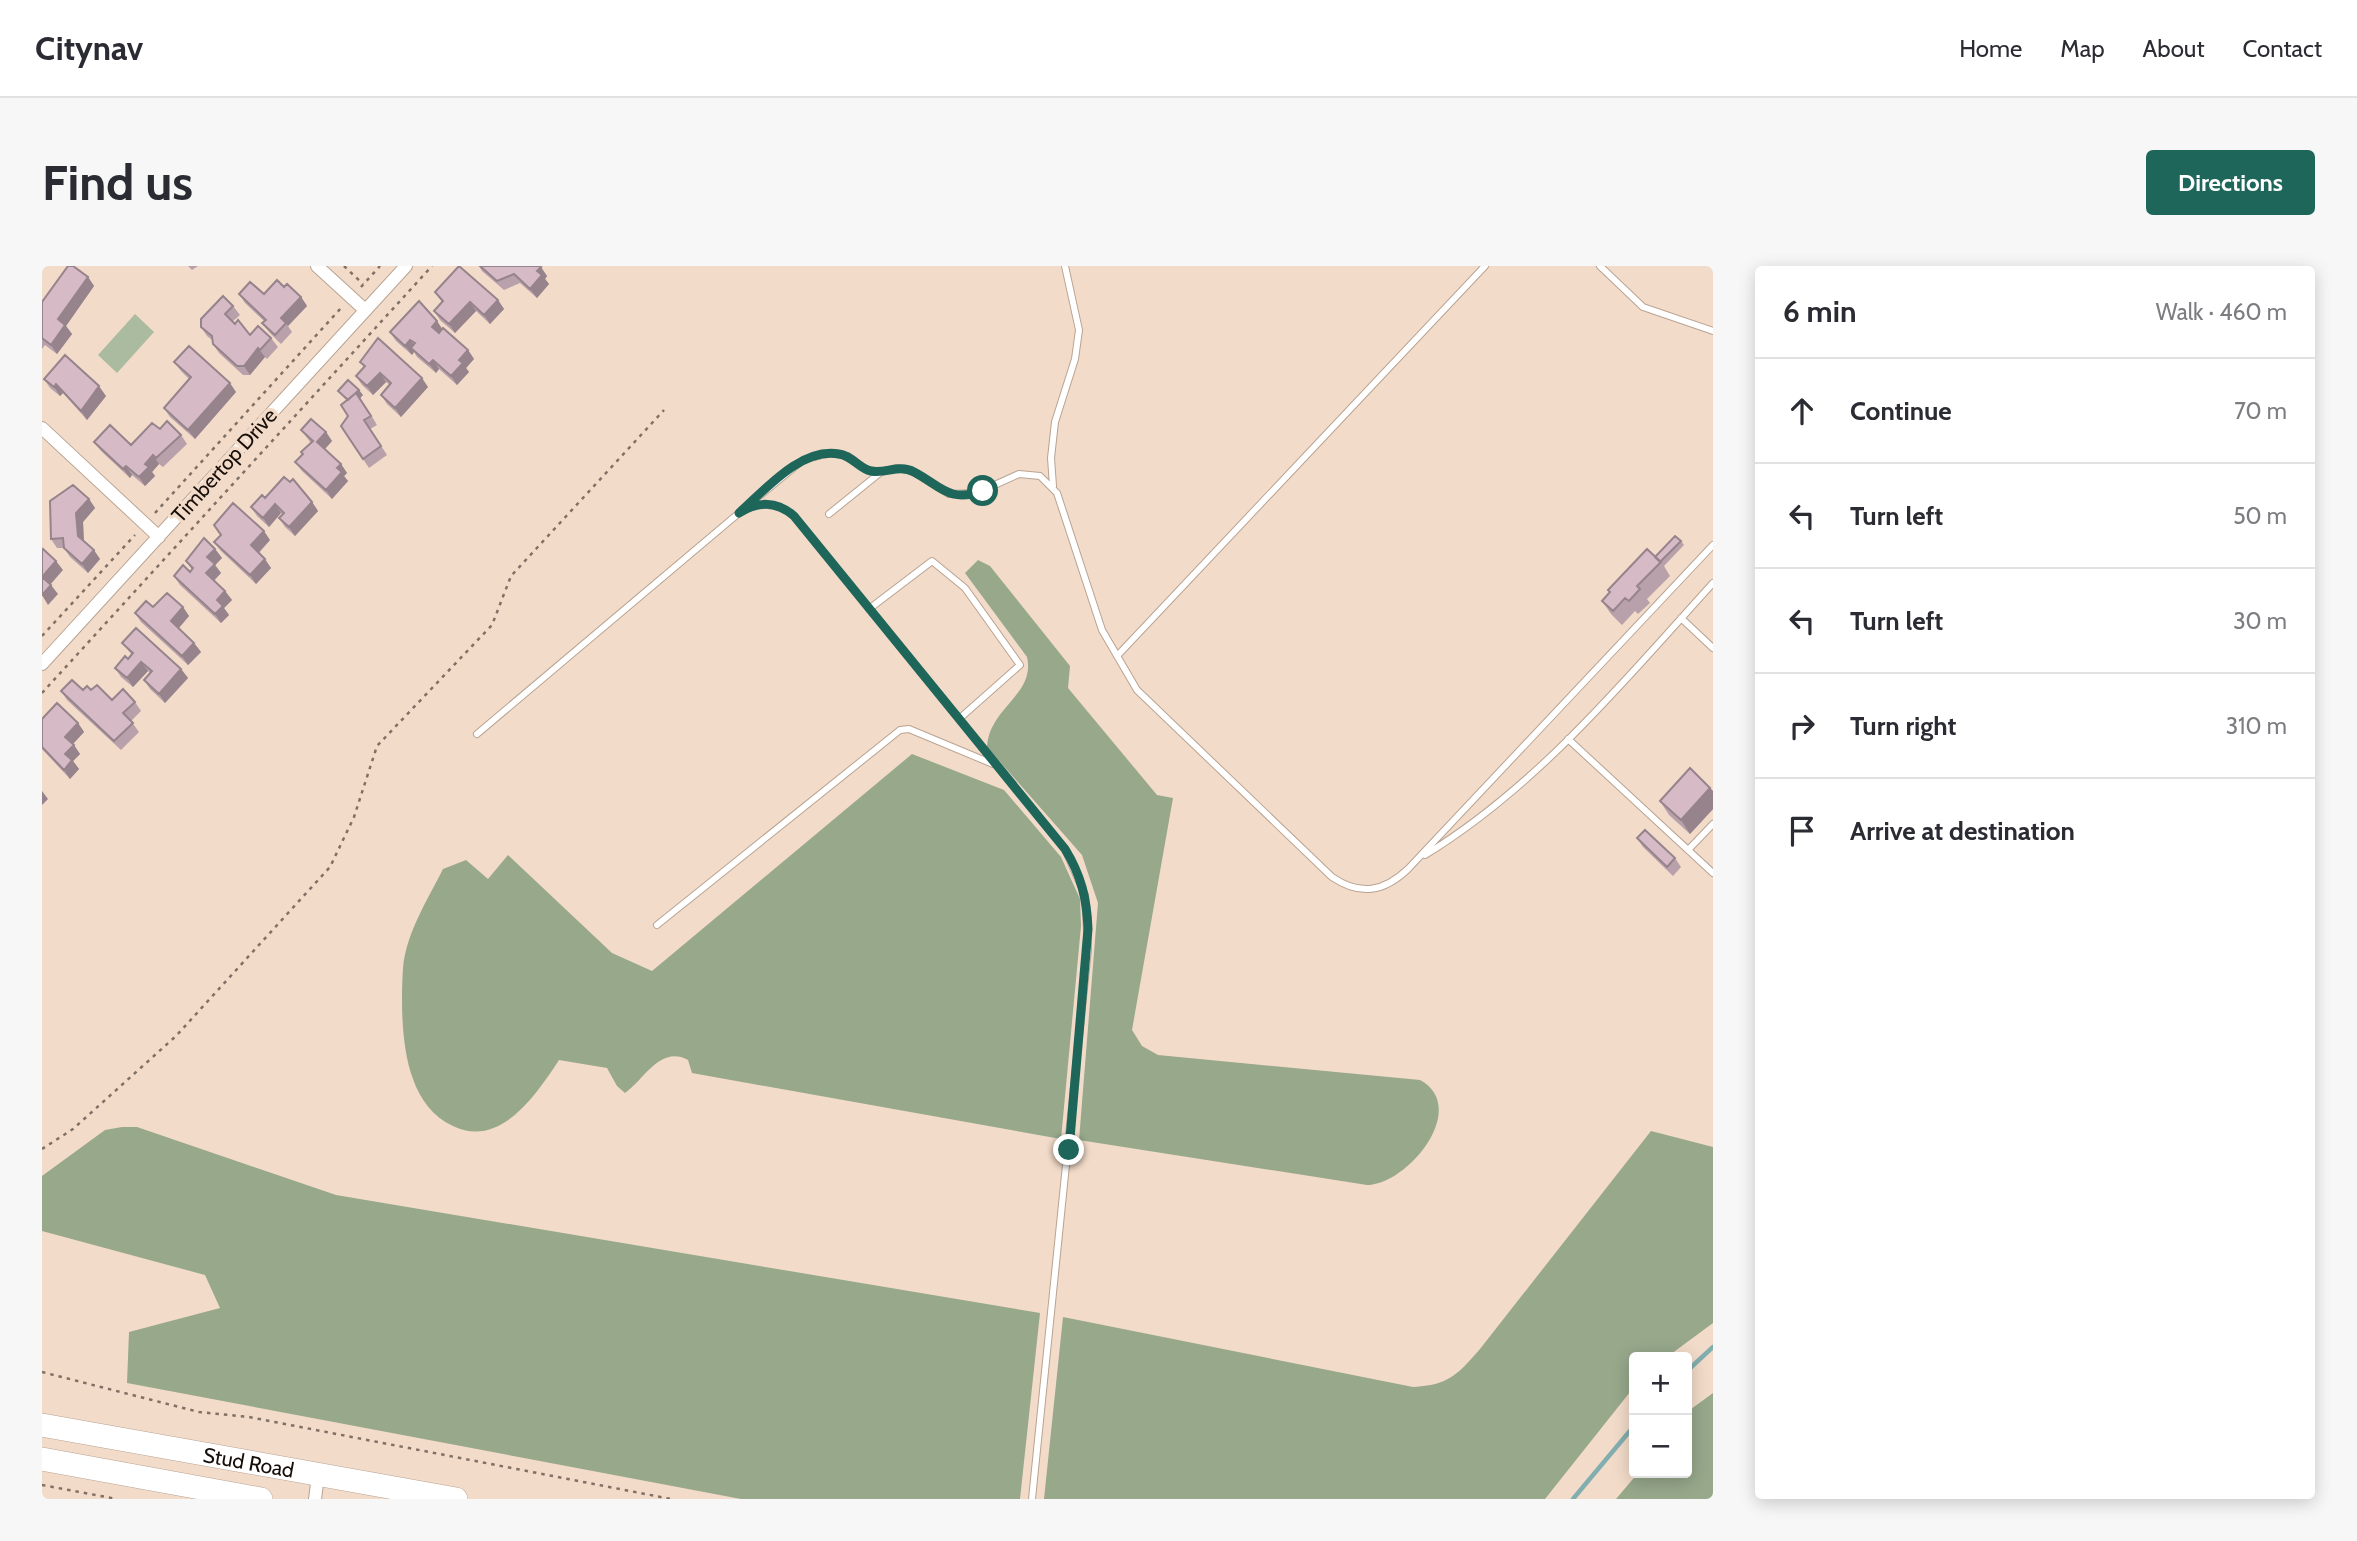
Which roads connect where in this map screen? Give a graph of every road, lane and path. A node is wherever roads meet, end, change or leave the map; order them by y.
1 (317, 266) edge
2 (344, 266) edge
3 (380, 266) edge
4 (406, 266) edge
5 (432, 266) edge
6 (1065, 266) edge
7 (1485, 266) edge
8 (1600, 266) edge
9 (363, 284) junction
10 (358, 290) dead end
11 (344, 305) dead end
12 (365, 310) junction
13 (1713, 331) edge
14 (664, 410) dead end
15 (42, 428) edge
16 (881, 472) junction
17 (1054, 488) junction
18 (739, 513) junction
19 (828, 514) dead end
20 (153, 515) dead end
21 (137, 532) dead end
22 (159, 537) junction
23 (1713, 545) edge
24 (1713, 583) edge
25 (869, 609) junction
26 (1681, 618) junction
27 (42, 636) edge
28 (1713, 648) edge
29 (1117, 656) junction
30 (42, 664) edge
31 (42, 693) edge
32 (959, 719) junction
33 (477, 734) dead end
34 (1568, 739) junction
35 (995, 765) junction
36 (1713, 824) edge
37 (1689, 849) junction
38 (1418, 859) junction
39 (1713, 873) edge
40 (657, 925) dead end
41 (42, 1149) edge
42 (42, 1372) edge
43 (42, 1425) edge
44 (42, 1459) edge
45 (318, 1476) junction
46 (42, 1485) edge
47 (117, 1499) edge
48 (261, 1499) edge
49 (315, 1499) edge
50 (456, 1499) edge
51 (671, 1499) edge
52 (1032, 1499) edge

1 - 12 street
2 - 9 path
3 - 9 path
4 - 12 street, Timbertop Drive
5 - 31 path
6 - 17 lane
7 - 29 lane
8 - 13 lane
9 - 10 path
11 - 20 path
12 - 22 street, Timbertop Drive
14 - 41 path
15 - 22 street
16 - 17 lane
16 - 18 lane
16 - 19 lane
17 - 29 lane
18 - 25 lane
18 - 33 lane
21 - 27 path
22 - 30 street, Timbertop Drive
23 - 38 lane
24 - 26 lane
25 - 32 lane
25 - 32 lane
26 - 28 lane
26 - 34 lane
29 - 38 lane
32 - 35 lane
34 - 37 lane
34 - 38 lane
35 - 40 lane
35 - 52 lane
36 - 37 lane
37 - 39 lane
42 - 51 path
43 - 45 highway, Stud Road
44 - 48 highway, Stud Road
45 - 49 street
45 - 50 highway, Stud Road
46 - 47 path

